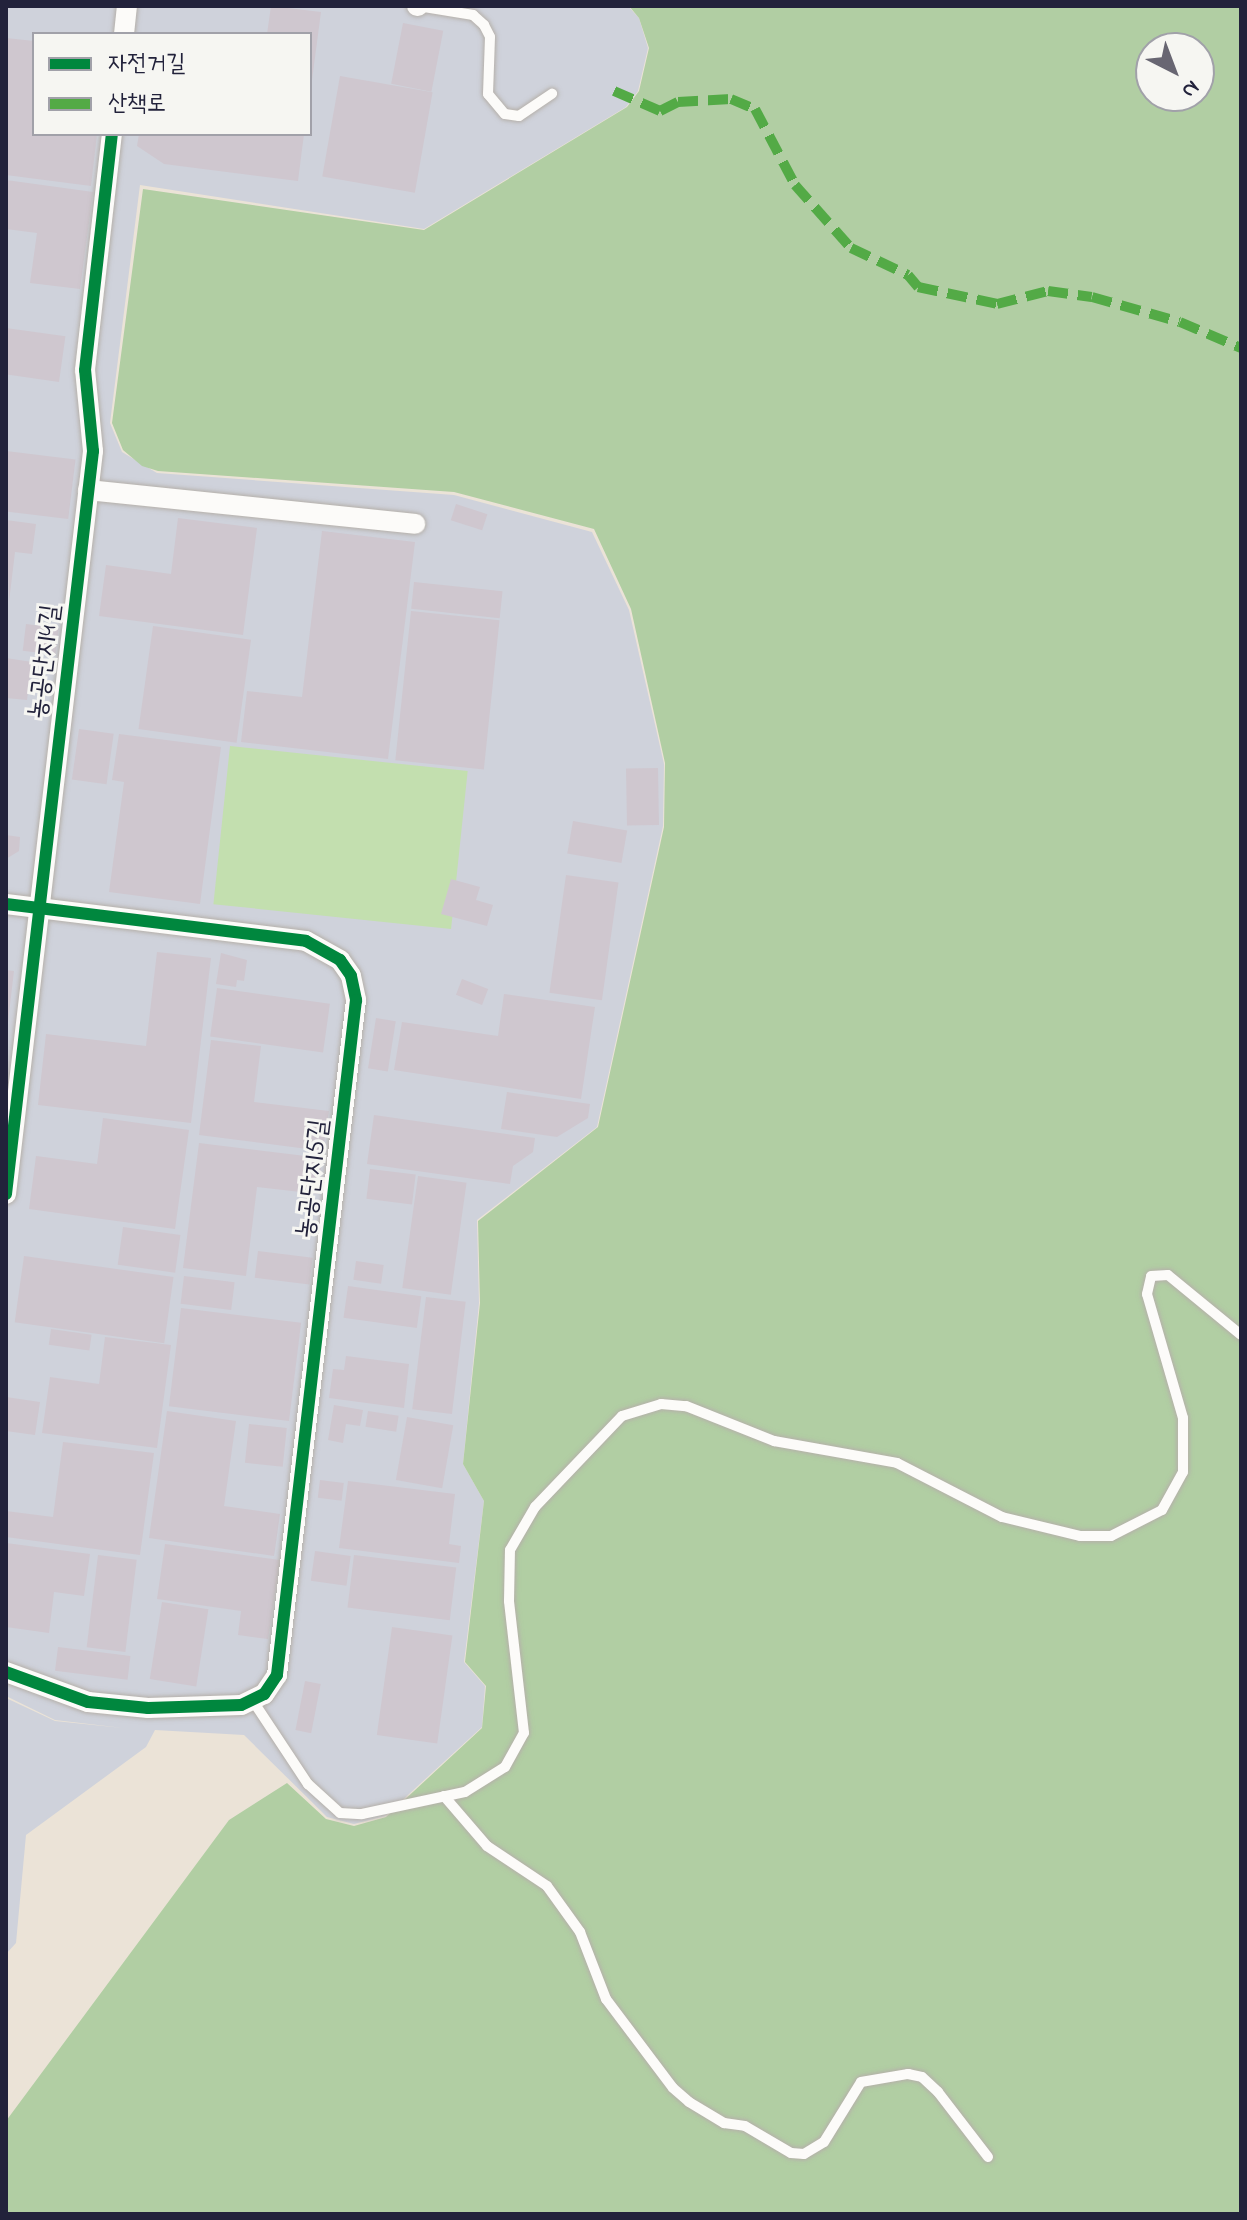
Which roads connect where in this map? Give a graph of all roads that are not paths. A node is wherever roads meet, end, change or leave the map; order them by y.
1 (127, 6) edge
2 (418, 6) edge
3 (124, 32) edge
4 (552, 94) dead end
5 (112, 136) edge
6 (88, 490) junction
7 (415, 524) dead end
8 (6, 904) edge
9 (40, 909) junction
10 (6, 1194) edge
11 (1241, 1335) edge
12 (6, 1672) edge
13 (253, 1701) junction
14 (444, 1796) junction
15 (988, 2157) dead end

1 - 3 street
2 - 4 lane
5 - 6 street, 농공단지4길
6 - 7 street
6 - 9 street, 농공단지4길
8 - 9 street, 농공단지5길
9 - 10 street, 농공단지4길
9 - 13 street, 농공단지5길
11 - 14 lane
12 - 13 street
13 - 14 lane
14 - 15 lane

